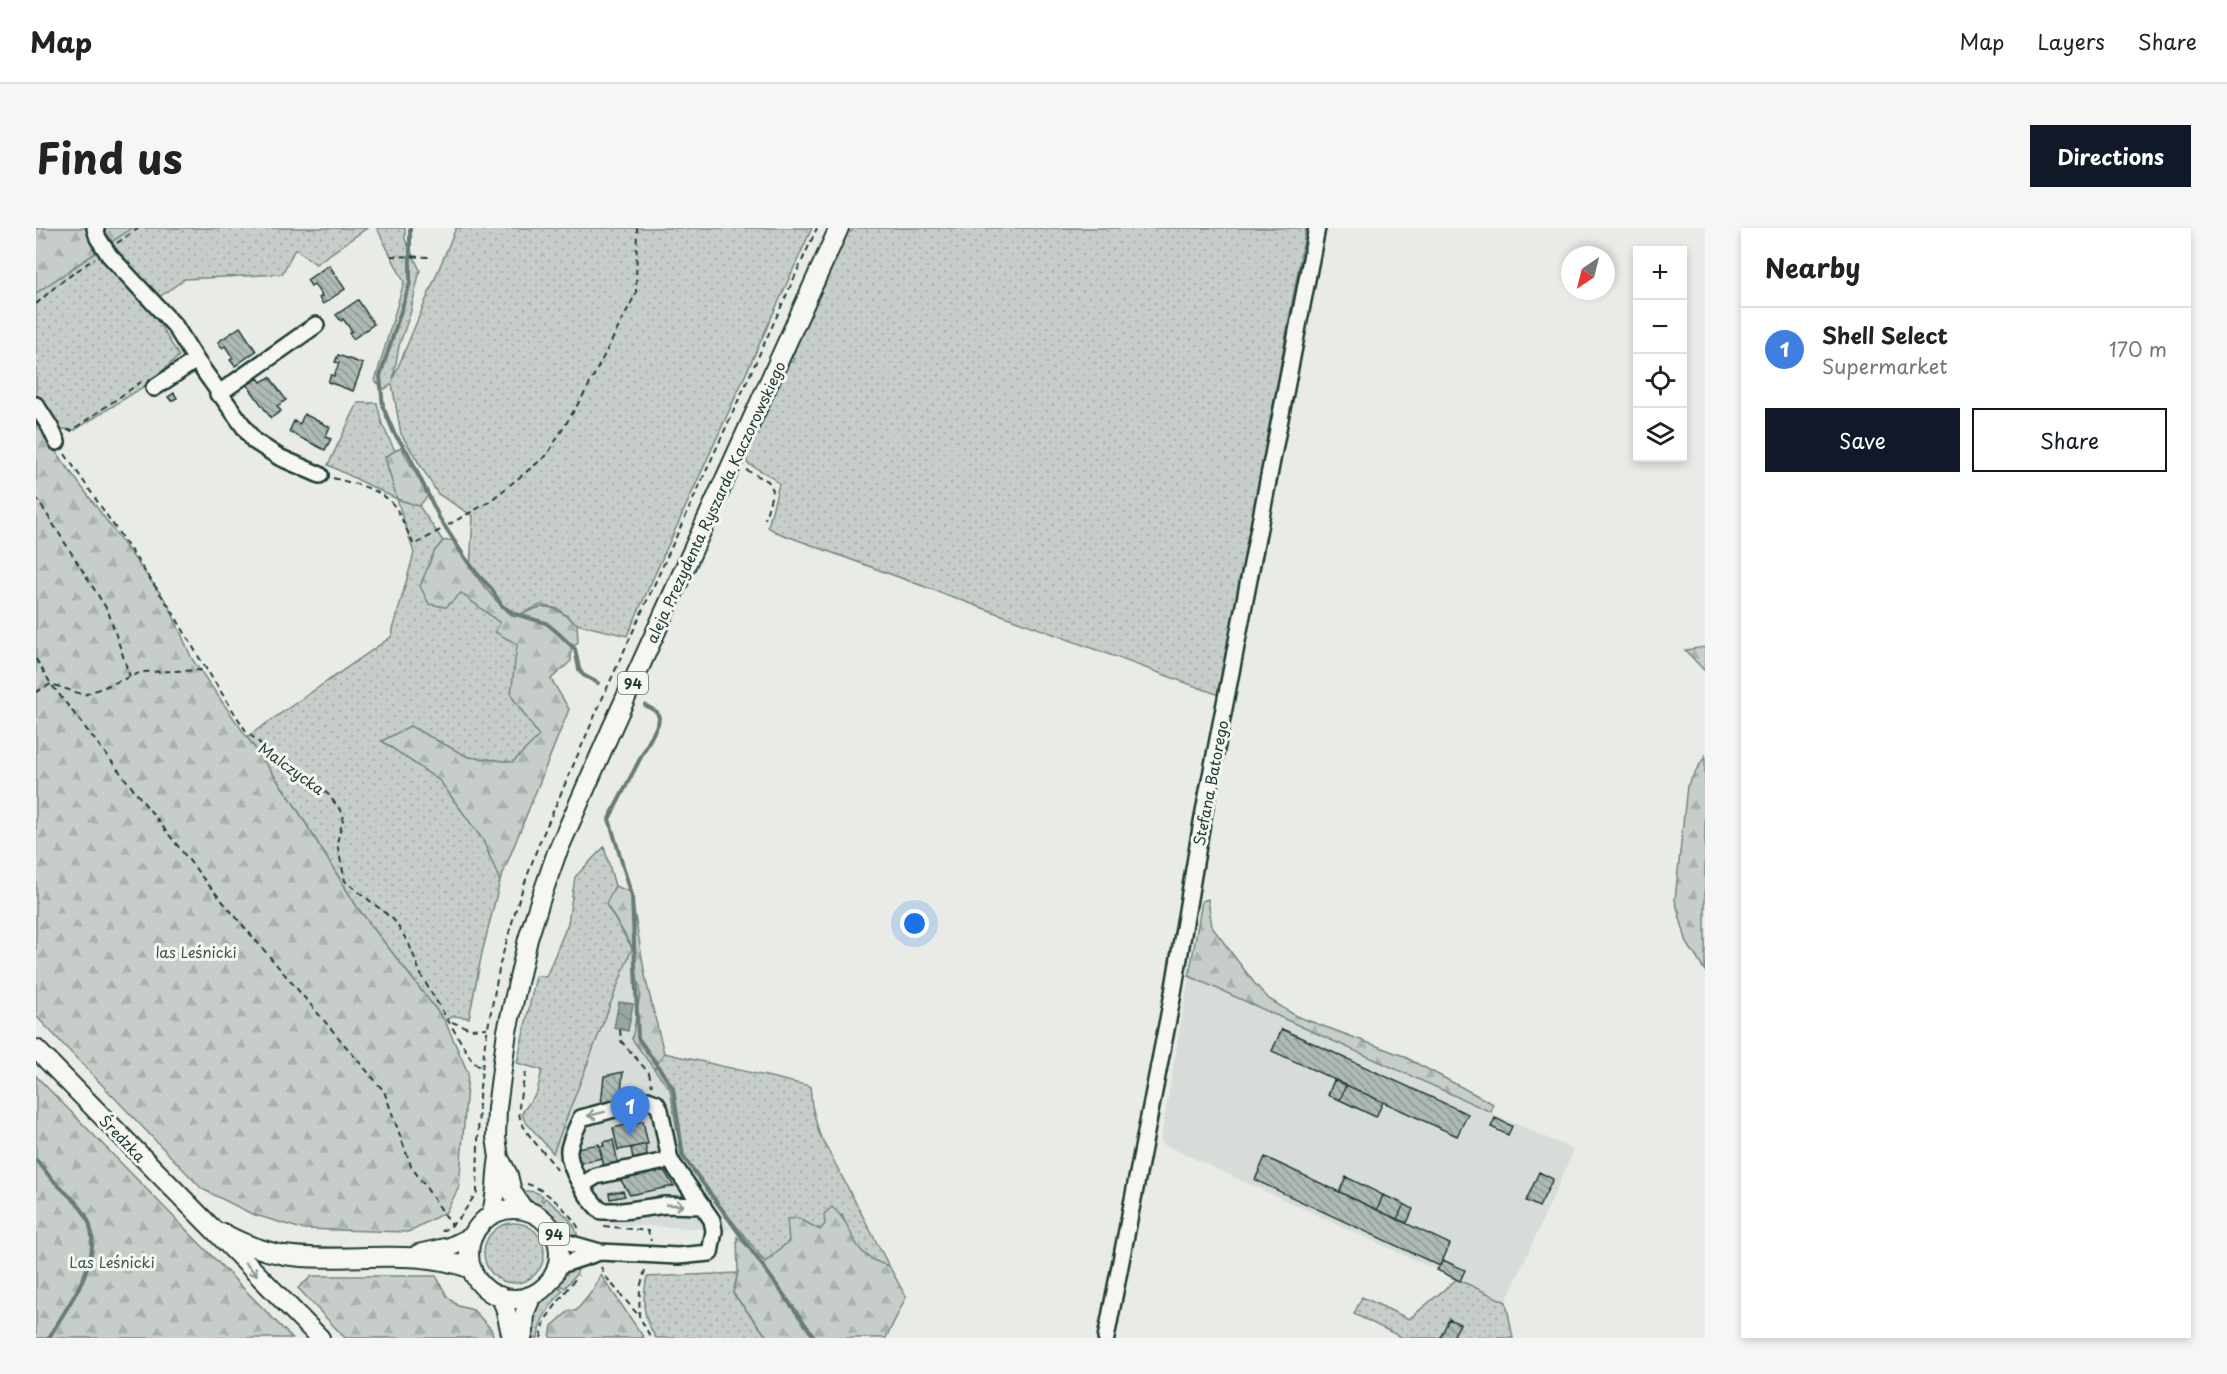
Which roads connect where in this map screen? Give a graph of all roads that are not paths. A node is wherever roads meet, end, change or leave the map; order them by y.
1 (95, 228) edge
2 (839, 228) edge
3 (1317, 228) edge
4 (316, 326) dead end
5 (196, 360) junction
6 (157, 386) road end
7 (218, 394) junction
8 (36, 405) edge
9 (57, 441) road end
10 (320, 475) road end
11 (36, 1049) edge
12 (499, 1158) junction
13 (670, 1160) junction
14 (582, 1185) junction
15 (703, 1206) junction
16 (523, 1209) junction
17 (491, 1215) junction
18 (211, 1227) junction
19 (473, 1236) junction
20 (558, 1240) junction
21 (408, 1256) junction
22 (600, 1258) junction
23 (558, 1266) junction
24 (472, 1269) junction
25 (532, 1295) junction
26 (500, 1296) junction
27 (320, 1338) edge
28 (512, 1338) edge
29 (522, 1338) edge
30 (1106, 1338) edge

1 - 5 street
2 - 12 main road, aleja Prezydenta Ryszarda Kaczorowskiego / 94
3 - 30 street, Stefana Batorego
4 - 7 street
5 - 6 street
5 - 7 street
7 - 10 street
8 - 9 street
11 - 18 main road, Średzka
12 - 16 main road, aleja Prezydenta Ryszarda Kaczorowskiego / 94
12 - 17 main road, aleja Prezydenta Ryszarda Kaczorowskiego / 94
13 - 14 street
13 -> 14 street
13 - 15 street
14 -> 15 street
15 - 22 street
16 - 17 main road, 94
16 - 20 main road, 94
17 - 19 main road
18 - 21 main road
18 -> 27 main road, Średzka
19 - 21 main road
19 - 24 main road
20 - 22 street
20 - 23 main road, 94
21 - 24 main road
22 - 23 street
23 - 25 main road, 94
24 - 26 main road
25 - 26 main road
25 - 29 main road
26 - 28 main road

